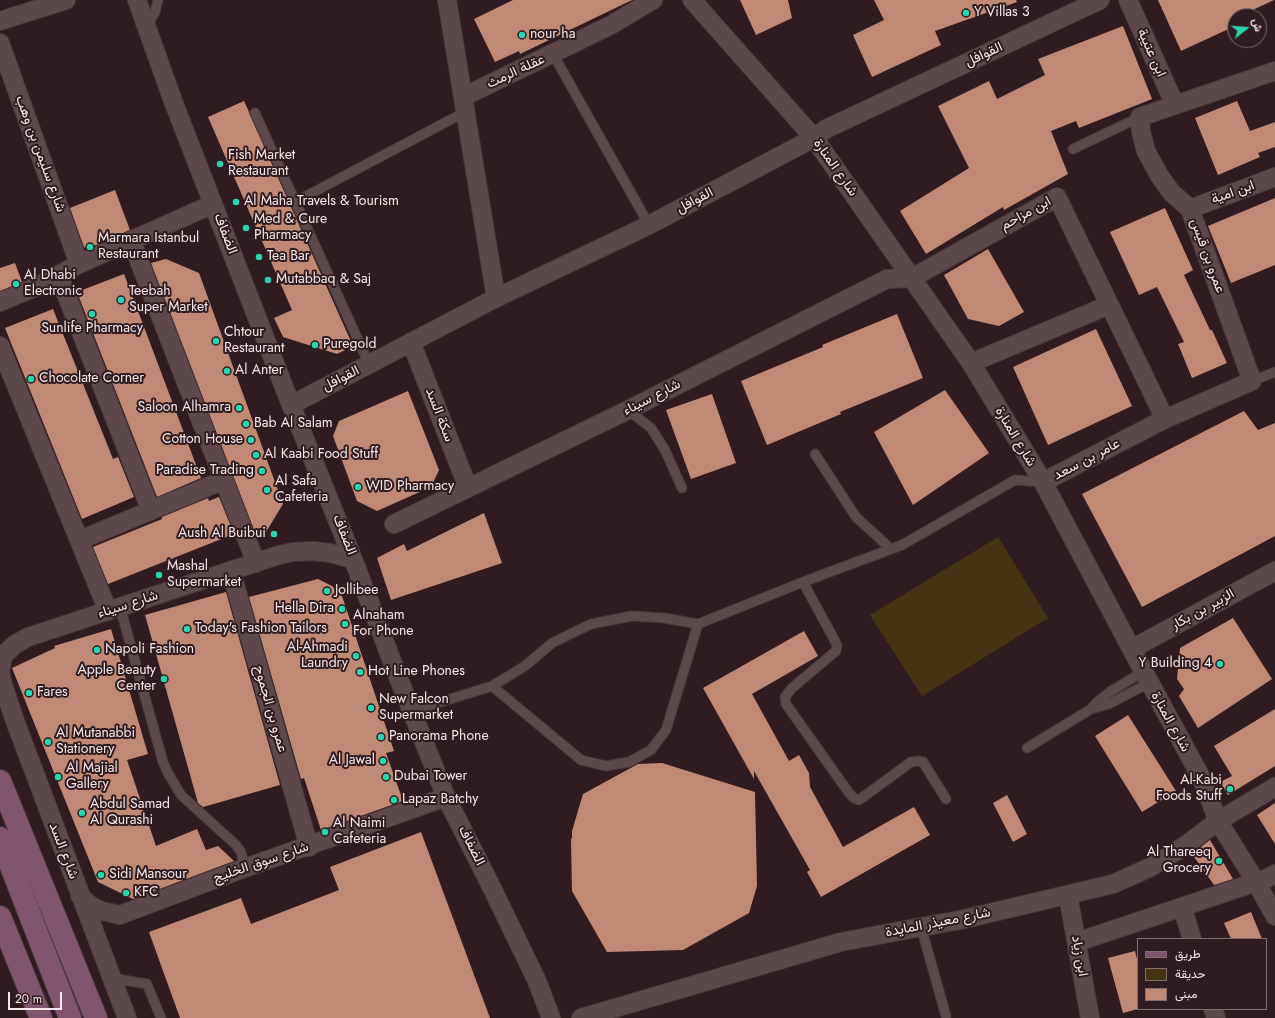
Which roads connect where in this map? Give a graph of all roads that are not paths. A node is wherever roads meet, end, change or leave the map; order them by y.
1 (66, 0) edge
2 (137, 0) edge
3 (158, 0) edge
4 (447, 0) edge
5 (653, 0) edge
6 (692, 0) edge
7 (1100, 0) edge
8 (1128, 0) edge
9 (0, 21) edge
10 (146, 27) junction
11 (0, 43) edge
12 (553, 54) junction
13 (1275, 71) edge
14 (464, 105) junction
15 (1175, 105) junction
16 (255, 113) dead end
17 (1140, 117) junction
18 (814, 138) junction
19 (1073, 148) dead end
20 (1275, 177) edge
21 (295, 202) junction
22 (213, 204) junction
23 (1190, 209) junction
24 (649, 225) junction
25 (131, 240) junction
26 (79, 264) junction
27 (60, 276) junction
28 (912, 278) junction
29 (496, 298) junction
30 (0, 302) edge
31 (1109, 305) junction
32 (411, 342) junction
33 (0, 346) edge
34 (971, 363) junction
35 (369, 364) junction
36 (1275, 372) edge
37 (1252, 381) junction
38 (291, 405) junction
39 (628, 410) junction
40 (1165, 419) junction
41 (815, 454) dead end
42 (224, 480) junction
43 (1042, 482) junction
44 (468, 488) junction
45 (682, 488) dead end
46 (151, 511) junction
47 (394, 524) dead end
48 (80, 540) junction
49 (891, 549) junction
50 (353, 559) junction
51 (256, 563) junction
52 (231, 571) junction
53 (1275, 571) edge
54 (803, 582) junction
55 (114, 609) junction
56 (698, 624) junction
57 (1132, 650) junction
58 (1146, 677) junction
59 (2, 682) joint
60 (492, 686) junction
61 (1091, 709) junction
62 (412, 711) junction
63 (1027, 748) dead end
64 (0, 781) edge
65 (1275, 786) edge
66 (446, 797) junction
67 (946, 799) dead end
68 (1218, 821) junction
69 (0, 838) edge
70 (309, 846) junction
71 (242, 869) junction
72 (1275, 874) edge
73 (1256, 882) junction
74 (1068, 895) junction
75 (80, 896) junction
76 (1182, 907) junction
77 (1275, 916) edge
78 (0, 917) edge
79 (921, 926) junction
80 (1192, 938) edge
81 (1077, 942) junction
82 (111, 978) junction
83 (946, 1016) dead end
84 (41, 1018) edge
85 (70, 1018) edge
86 (96, 1018) edge
87 (127, 1018) edge
88 (161, 1018) edge
89 (551, 1018) edge
90 (581, 1018) edge
91 (1090, 1018) edge

1 - 9 street
2 - 10 street, الضفاف
3 - 10 lane
4 - 14 street
5 - 12 street, عقلة الرمث
6 - 18 street, شارع المنارة
7 - 18 street, القوافل
8 - 15 street, ابن عتيبة
10 - 22 street, الضفاف
11 - 26 street, شارع سليمن بن وهب
12 - 14 street, عقلة الرمث
12 - 24 lane
13 - 15 street
14 - 21 lane
14 - 29 street
15 - 17 street
16 - 21 lane
17 - 19 lane
17 - 23 street, عمرو بن قيس
18 - 24 street, القوافل
18 - 28 street, شارع المنارة
20 - 23 street, ابن امية
21 - 35 lane
22 - 25 street
22 - 38 street, الضفاف
23 - 37 street, عمرو بن قيس
24 - 29 street, القوافل
25 - 26 street
25 - 42 street
26 - 27 street
27 - 30 street
27 - 46 street
28 - 31 street, ابن مزاحم
28 - 34 street, شارع المنارة
28 - 39 street, شارع سيناء
29 - 32 street, القوافل
31 - 34 street
31 - 40 street, ابن مزاحم
32 - 35 street, القوافل
32 - 44 street, سكة السد
33 - 48 street
34 - 43 street, شارع المنارة
35 - 38 street, القوافل
36 - 37 lane
37 - 40 street, عامر بن سعد
38 - 50 street, الضفاف
39 - 44 street, شارع سيناء
39 - 45 lane
40 - 43 street, عامر بن سعد
41 - 49 lane
42 - 46 street
42 - 51 street
43 - 49 lane, عامر بن سعد
43 - 57 street, شارع المنارة
44 - 47 street, شارع سيناء
46 - 48 street
48 - 55 street
49 - 54 lane, عامر بن سعد
50 - 51 street, شارع سيناء
50 - 62 street, الضفاف
51 - 52 street, شارع سيناء
52 - 55 street, شارع سيناء
52 - 70 street, عمرو بن الجموح
53 - 57 street, الزبير بن بكار
54 - 56 lane, عامر بن سعد
54 - 67 lane
55 - 59 street, شارع سيناء
55 - 71 lane
56 - 60 lane
56 - 60 lane
57 - 58 street, شارع المنارة
58 - 61 lane
58 - 61 lane
58 - 68 street, شارع المنارة
59 - 75 street, شارع السد
60 - 62 lane
61 - 63 lane
62 - 66 street, الضفاف
64 - 86 main road
65 - 68 street, شارع معيذر المايدة
66 - 70 street, شارع سوق الخليج
66 - 89 street, الضفاف
68 - 73 street, شارع المنارة
68 - 74 street, شارع معيذر المايدة
69 - 85 main road
70 - 71 street, شارع سوق الخليج
71 - 75 street, شارع سوق الخليج
72 - 73 street
73 - 76 street
73 - 77 street, شارع المنارة
74 - 79 street, شارع معيذر المايدة
74 - 81 street, ابن زياد
75 - 82 street, شارع السد
76 - 80 street
76 - 81 street
78 - 84 main road
79 - 83 lane
79 - 90 street, شارع معيذر المايدة
81 - 91 street, ابن زياد
82 - 87 street, شارع السد
82 - 88 lane

